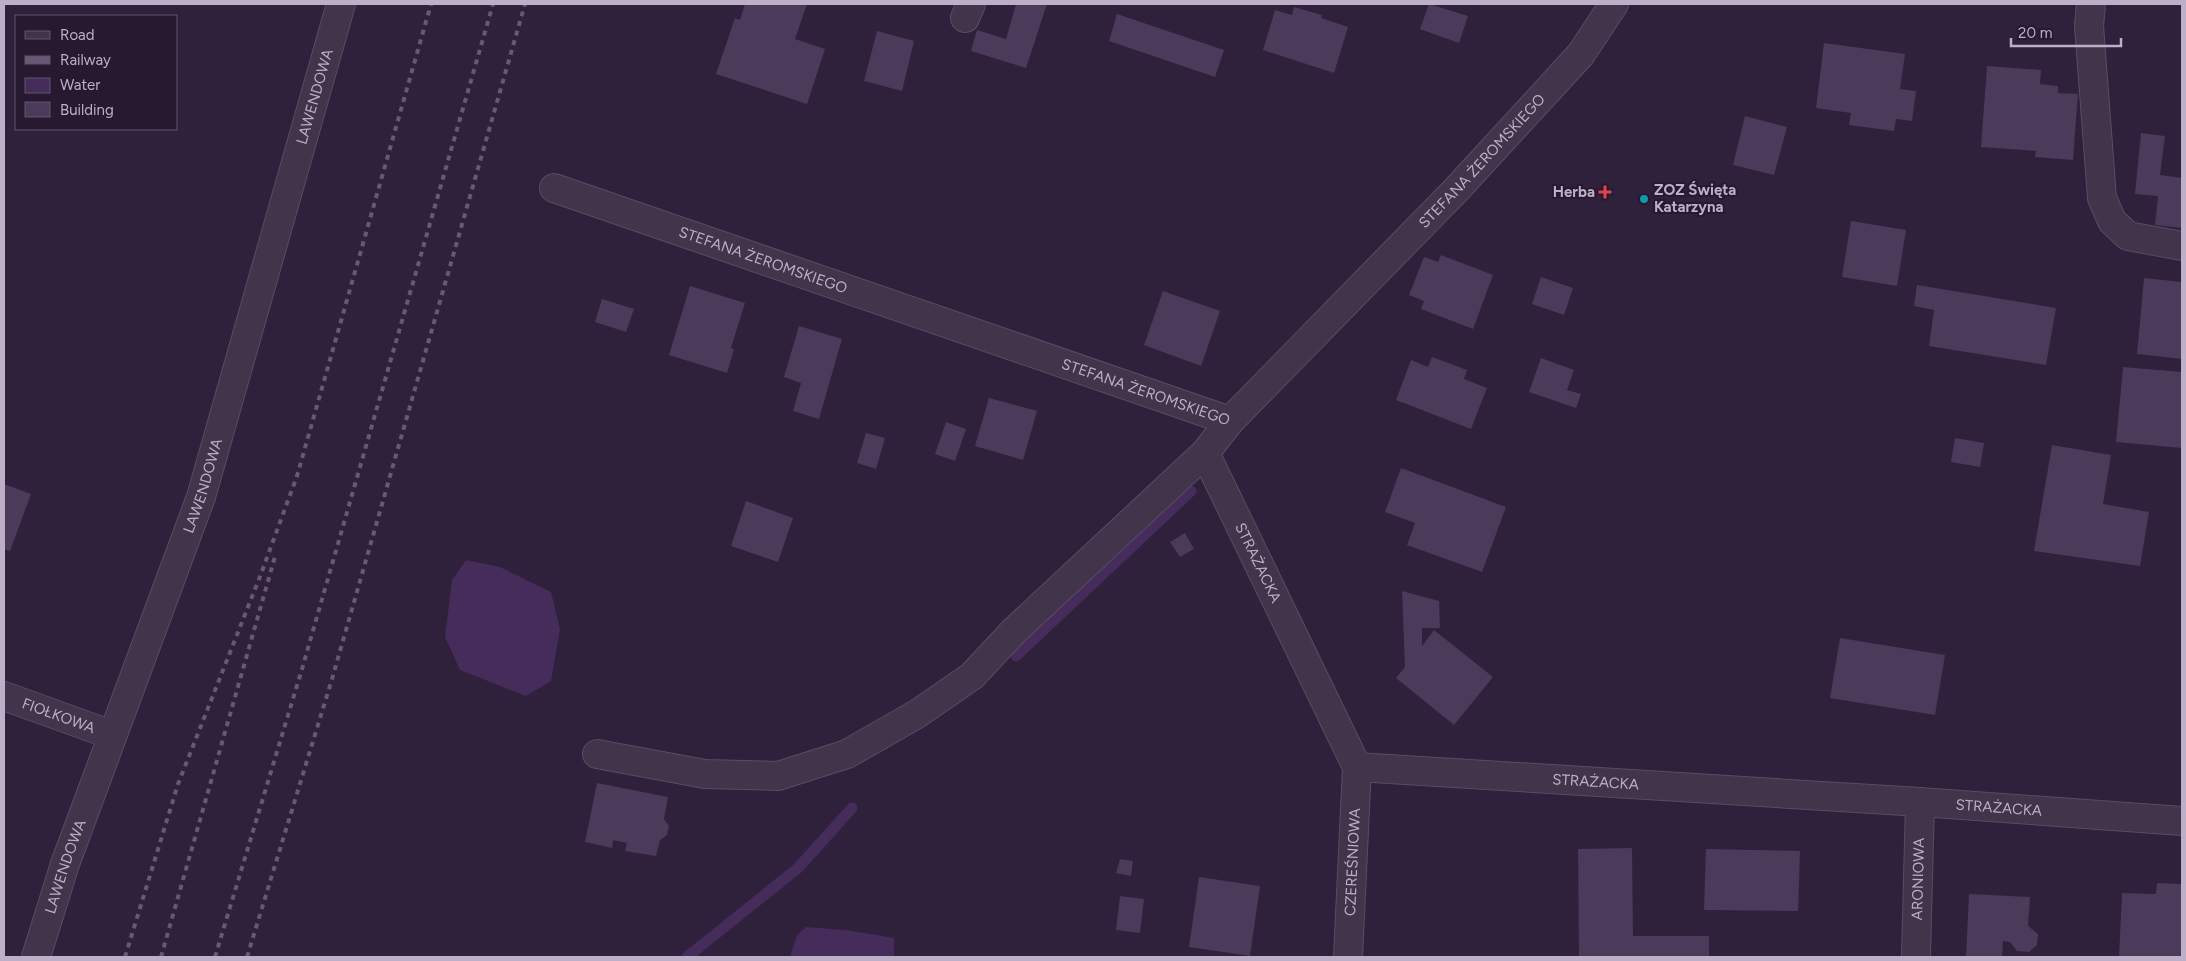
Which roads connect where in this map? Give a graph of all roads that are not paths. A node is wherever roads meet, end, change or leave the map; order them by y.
1 (341, 4) edge
2 (1614, 4) edge
3 (2091, 4) edge
4 (554, 188) dead end
5 (2182, 246) edge
6 (1230, 421) junction
7 (1205, 453) junction
8 (4, 696) edge
9 (112, 735) junction
10 (597, 754) dead end
11 (1357, 767) junction
12 (1920, 802) junction
13 (2182, 821) edge
14 (36, 957) edge
15 (1348, 957) edge
16 (1916, 957) edge

1 - 9 street, LAWENDOWA
2 - 6 street, STEFANA ŻEROMSKIEGO
3 - 5 street
4 - 6 street, STEFANA ŻEROMSKIEGO
6 - 7 street
7 - 10 street
7 - 11 street, STRAŻACKA
8 - 9 street, FIOŁKOWA
9 - 14 street, LAWENDOWA
11 - 12 street, STRAŻACKA
11 - 15 street, CZEREŚNIOWA
12 - 13 street, STRAŻACKA
12 - 16 street, ARONIOWA

